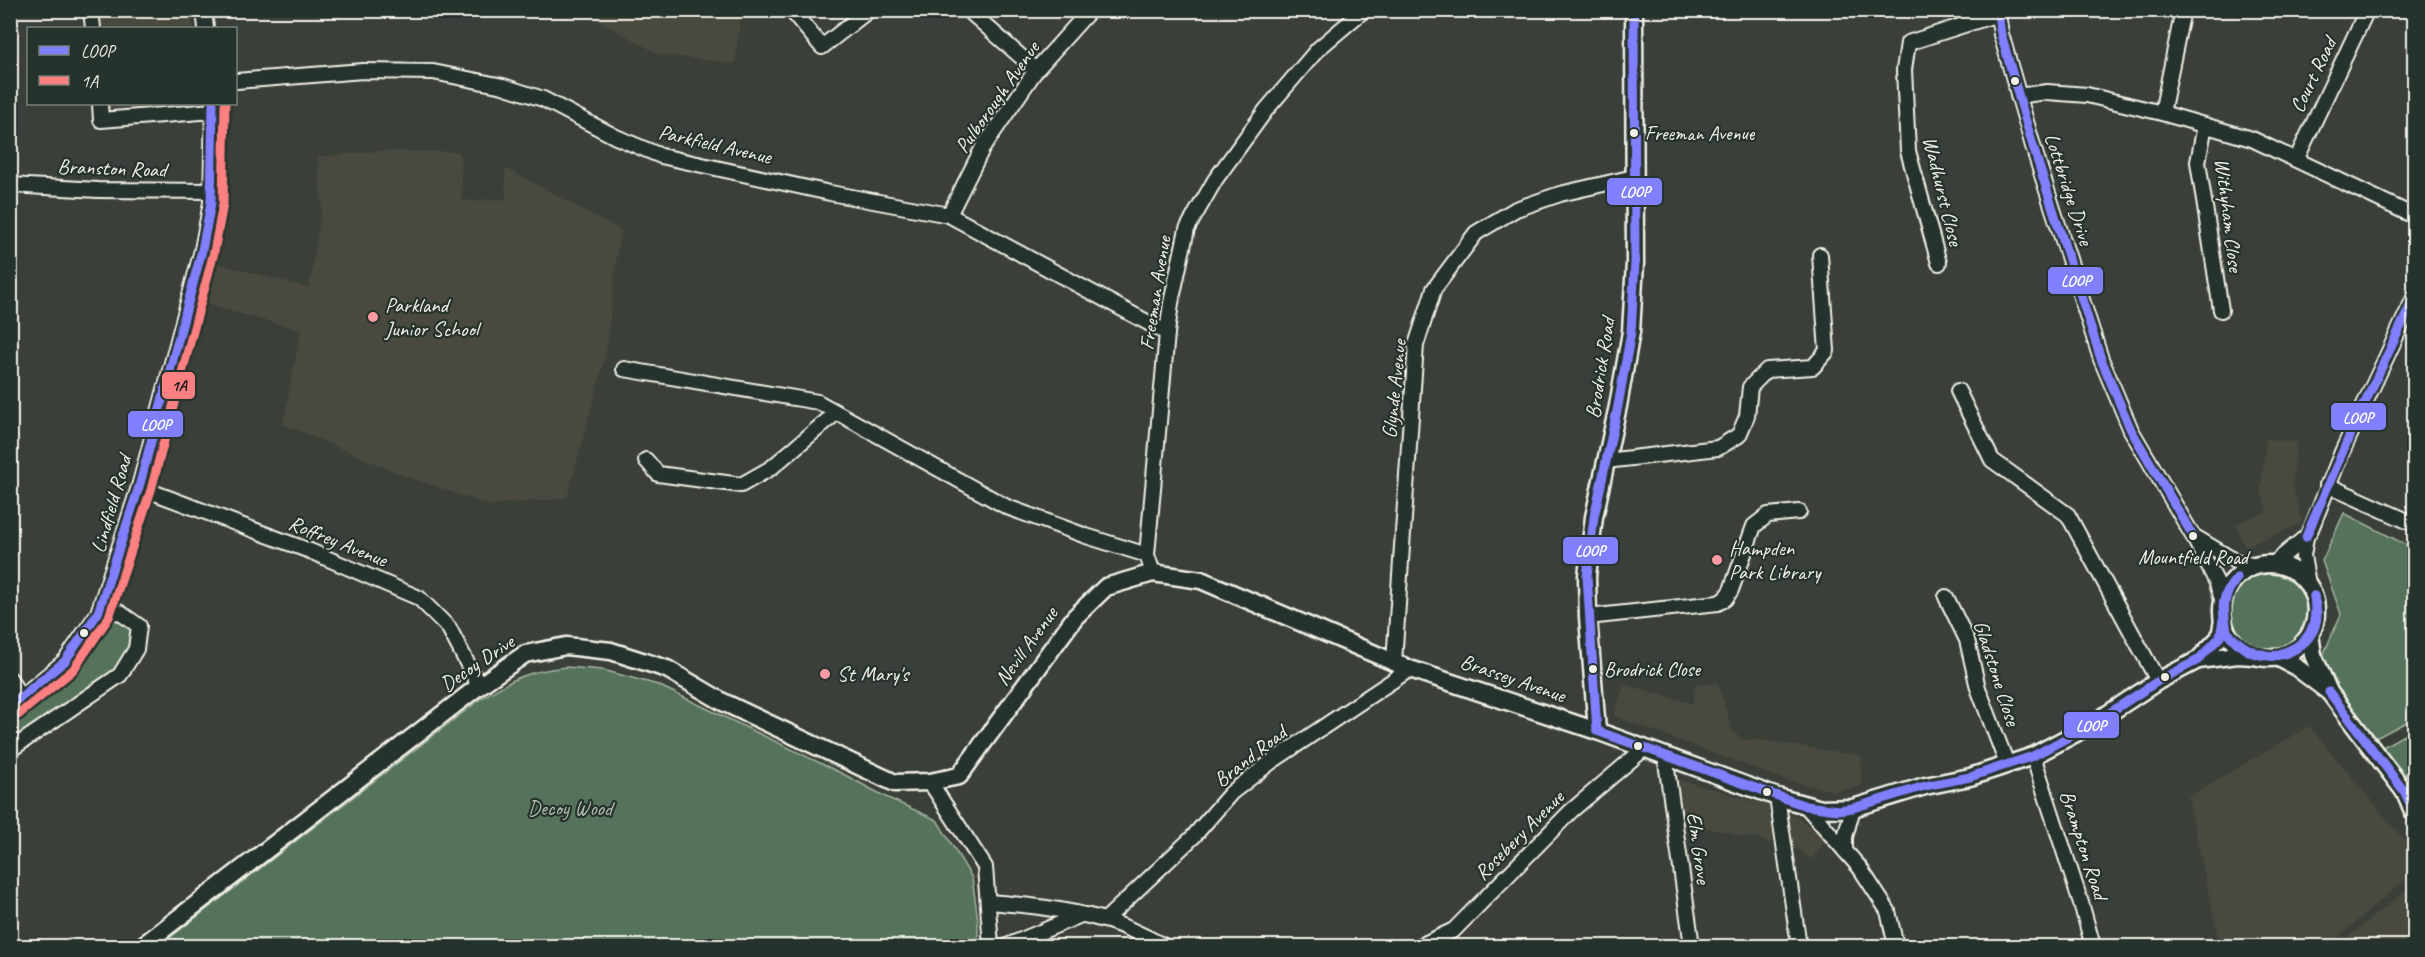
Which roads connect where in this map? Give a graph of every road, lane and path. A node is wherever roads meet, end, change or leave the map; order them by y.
1 (91, 10) edge
2 (204, 10) edge
3 (791, 10) edge
4 (869, 10) edge
5 (968, 10) edge
6 (1089, 10) edge
7 (1364, 10) edge
8 (1634, 10) edge
9 (2183, 10) edge
10 (2367, 10) edge
11 (1999, 12) edge
12 (93, 27) edge
13 (206, 27) edge
14 (1036, 70) junction
15 (237, 81) edge
16 (2018, 96) junction
17 (100, 105) edge
18 (213, 107) edge
19 (2162, 113) junction
20 (2205, 125) junction
21 (2297, 158) junction
22 (1634, 177) junction
23 (10, 185) edge
24 (212, 191) junction
25 (949, 215) junction
26 (2415, 216) edge
27 (1820, 255) dead end
28 (1939, 263) dead end
29 (2415, 298) edge
30 (2221, 310) dead end
31 (1167, 333) junction
32 (624, 369) dead end
33 (1958, 391) dead end
34 (836, 412) junction
35 (646, 460) dead end
36 (1606, 461) junction
37 (2327, 485) junction
38 (139, 487) junction
39 (1799, 512) dead end
40 (2415, 524) edge
41 (2193, 536) junction
42 (2306, 537) junction
43 (1147, 555) junction
44 (2265, 565) junction
45 (1153, 573) junction
46 (2308, 584) junction
47 (1946, 597) dead end
48 (2223, 602) junction
49 (98, 613) junction
50 (1588, 617) junction
51 (2223, 620) junction
52 (2310, 634) junction
53 (2256, 656) junction
54 (2277, 657) junction
55 (2199, 660) junction
56 (1394, 662) junction
57 (1410, 669) junction
58 (10, 679) edge
59 (2158, 681) junction
60 (479, 686) junction
61 (2329, 692) junction
62 (16, 702) edge
63 (1597, 731) junction
64 (1645, 748) junction
65 (10, 750) edge
66 (1665, 755) junction
67 (2033, 756) junction
68 (2007, 764) junction
69 (959, 776) joint
70 (930, 782) junction
71 (2409, 795) edge
72 (1777, 797) junction
73 (1806, 806) junction
74 (1853, 808) junction
75 (2415, 813) edge
76 (1845, 851) junction
77 (988, 902) junction
78 (1081, 915) junction
79 (1105, 920) junction
80 (142, 946) edge
81 (991, 946) edge
82 (1007, 946) edge
83 (1164, 946) edge
84 (1420, 946) edge
85 (1692, 946) edge
86 (1799, 946) edge
87 (1896, 946) edge
88 (2093, 946) edge

1 - 12 street
2 - 13 street
3 - 4 street
5 - 14 street
6 - 14 street, Pulborough Avenue
7 - 31 street, Freeman Avenue
8 - 22 street, Brodrick Road
9 - 19 street
10 - 21 street, Court Road
11 - 16 street, Lottbridge Drive
11 - 28 street, Wadhurst Close
14 - 25 street, Pulborough Avenue
15 - 25 street, Parkfield Avenue
16 - 19 street
16 - 41 street, Lottbridge Drive
17 - 18 street
18 - 24 street, Lindfield Road
19 - 20 street
20 - 21 street
20 - 30 street, Withyham Close
21 - 26 street
22 - 36 street, Brodrick Road
22 - 56 street, Glynde Avenue
23 - 24 street, Branston Road
24 - 38 street, Lindfield Road
25 - 31 street, Parkfield Avenue
27 - 36 street
29 - 37 street
31 - 43 street, Freeman Avenue
32 - 34 street
33 - 59 street
34 - 35 street
34 - 43 street
36 - 50 street, Brodrick Road
37 - 40 street
37 - 42 street
38 - 49 street, Lindfield Road
38 - 60 street, Roffrey Avenue
39 - 50 street
41 - 44 street, Lottbridge Drive
41 - 48 street, Lottbridge Drive
42 - 44 street
42 - 46 street
43 - 45 street, Freeman Avenue
44 - 46 street
44 - 48 street
45 - 56 street, Brassey Avenue
45 - 69 street, Nevill Avenue
46 - 52 street
47 - 68 street, Gladstone Close
48 - 51 street
49 - 62 street, Lindfield Road
49 - 65 street
50 - 63 street, Brodrick Road
51 - 53 street
51 - 55 street
52 - 54 street
52 - 61 street
53 - 54 street
53 - 55 street
54 - 61 street
55 - 59 street
56 - 57 street, Brassey Avenue
57 - 63 street, Brassey Avenue
57 - 79 street, Brand Road
58 - 62 street
59 - 67 street
60 - 70 street, Decoy Drive
60 - 80 street, Decoy Drive
61 - 71 street
63 - 64 street, Brassey Avenue
64 - 66 street, Brassey Avenue
64 - 84 street, Rosebery Avenue
66 - 72 street, Brassey Avenue
66 - 85 street, Elm Grove
67 - 68 street
67 - 88 street, Brampton Road
68 - 74 street, Brassey Avenue
69 - 70 street, Decoy Drive
70 - 77 street
71 - 75 street
72 - 73 street, Brassey Avenue
72 - 86 street
73 - 74 street, Brassey Avenue
73 - 76 street
74 - 76 street
76 - 87 street
77 - 78 street
77 - 81 street
78 - 79 street
78 - 82 street
79 - 83 street

